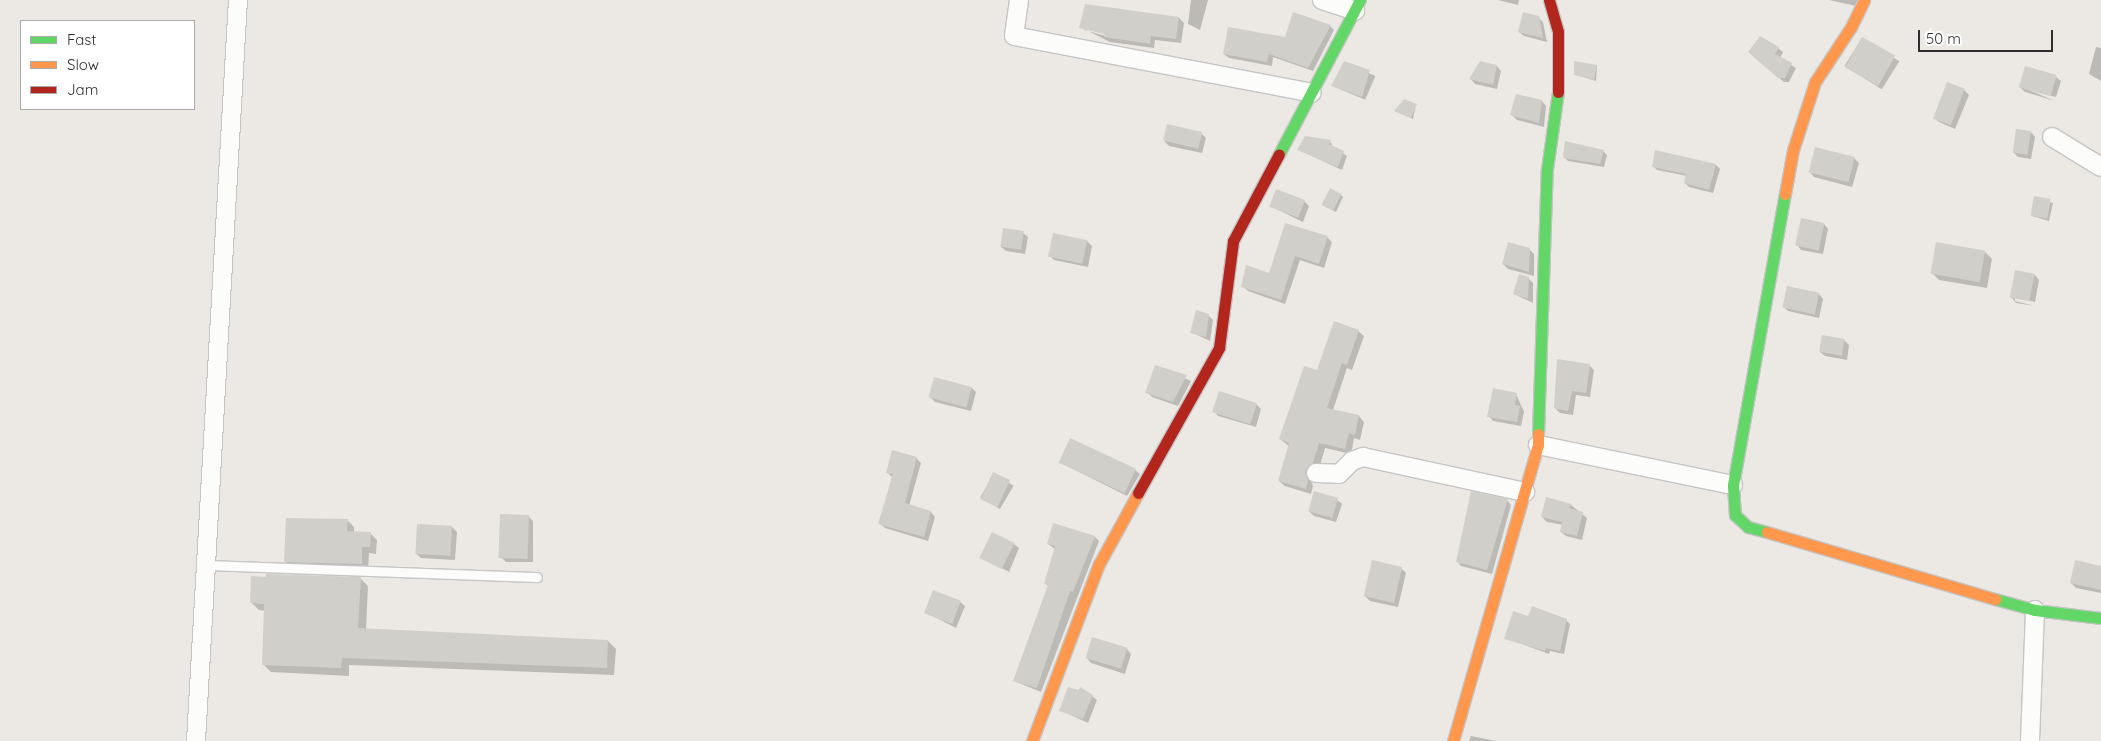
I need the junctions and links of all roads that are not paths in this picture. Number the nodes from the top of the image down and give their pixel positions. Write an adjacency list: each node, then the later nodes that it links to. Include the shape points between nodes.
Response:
1 (238, 0): 14 (street)
2 (1019, 0): 7 (street, via 1014,36)
3 (1322, 0): 6 (street)
4 (1549, 0): 10 (street, via 1558,32 1560,77 1546,169)
5 (1864, 0): 12 (street, via 1852,27 1814,82 1793,150)
6 (1357, 5): 7 (street)
7 (1312, 93): 19 (street, via 1233,241 1219,348 1099,564)
8 (2052, 137): 9 (street)
9 (2101, 167)
10 (1538, 445): 12 (street); 13 (street)
11 (1316, 473): 13 (street, via 1339,474 1352,461 1363,457)
12 (1733, 485): 16 (street, via 1735,515 1748,527)
13 (1525, 492): 20 (street)
14 (204, 565): 15 (lane); 18 (street)
15 (537, 578)
16 (2035, 610): 17 (street); 21 (street)
17 (2101, 618)
18 (196, 741)
19 (1032, 741)
20 (1453, 741)
21 (2030, 741)

